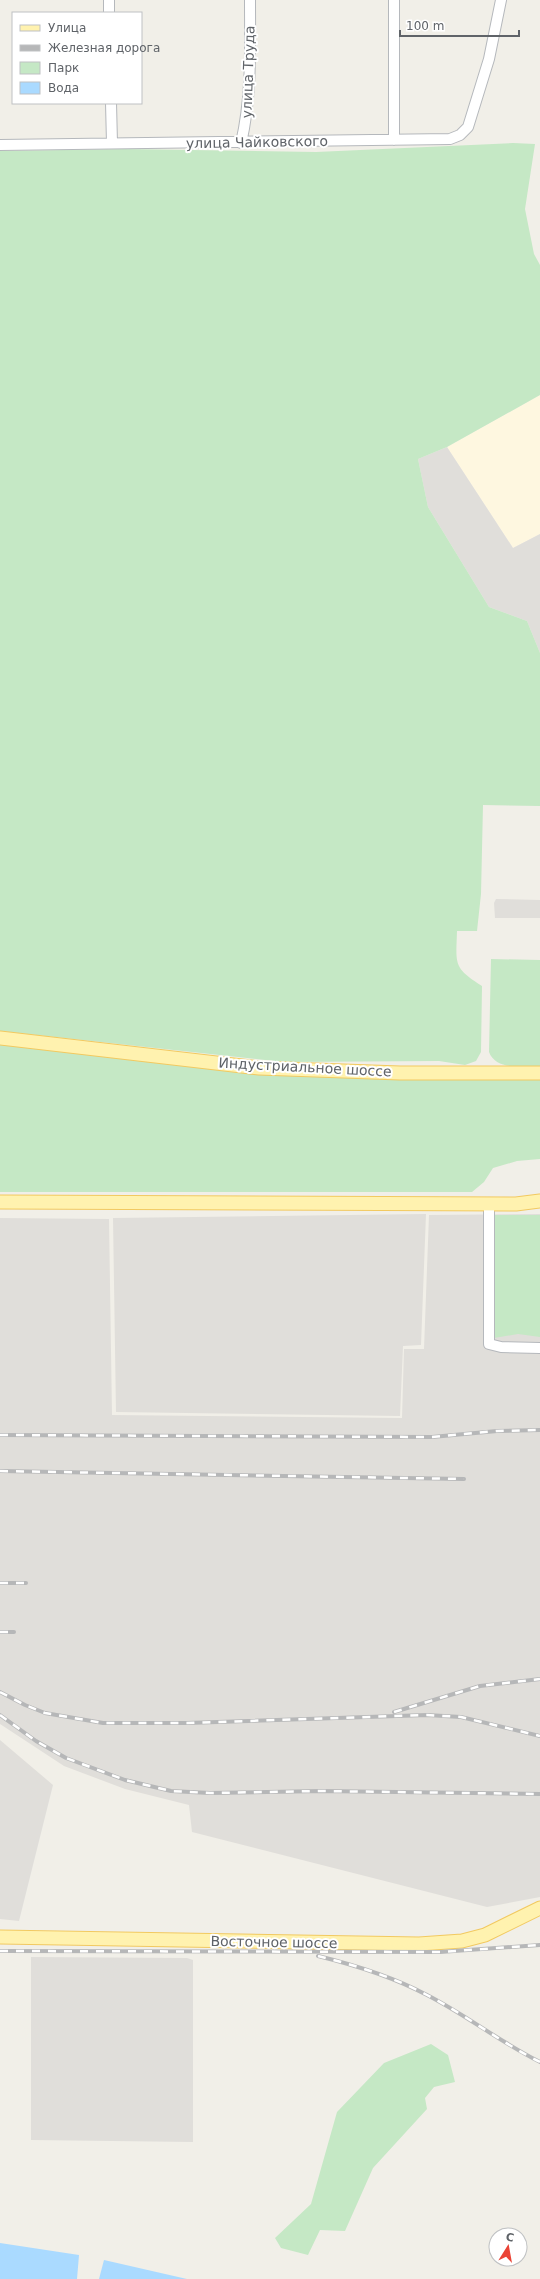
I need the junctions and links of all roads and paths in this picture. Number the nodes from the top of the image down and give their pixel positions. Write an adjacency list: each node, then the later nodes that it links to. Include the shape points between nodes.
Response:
1 (109, 0): 5 (street)
2 (250, 0): 9 (street, улица Труда, via 248,114)
3 (394, 0): 7 (street)
4 (501, 0): 7 (street, улица Чайковского, via 489,59 468,127 460,135 450,138)
5 (109, 12)
6 (111, 104): 8 (street)
7 (394, 140): 9 (street, улица Чайковского)
8 (112, 143): 9 (street, улица Чайковского); 10 (street, улица Чайковского)
9 (241, 143)
10 (0, 145)
11 (0, 1038): 12 (main road, Индустриальное шоссе, via 259,1068 400,1073)
12 (540, 1073)
13 (540, 1201): 15 (main road)
14 (0, 1202): 15 (main road)
15 (489, 1204): 16 (street, via 489,1344 501,1347)
16 (540, 1348)
17 (540, 1908): 18 (main road, Восточное шоссе, via 485,1936 462,1941 419,1944)
18 (0, 1937)

